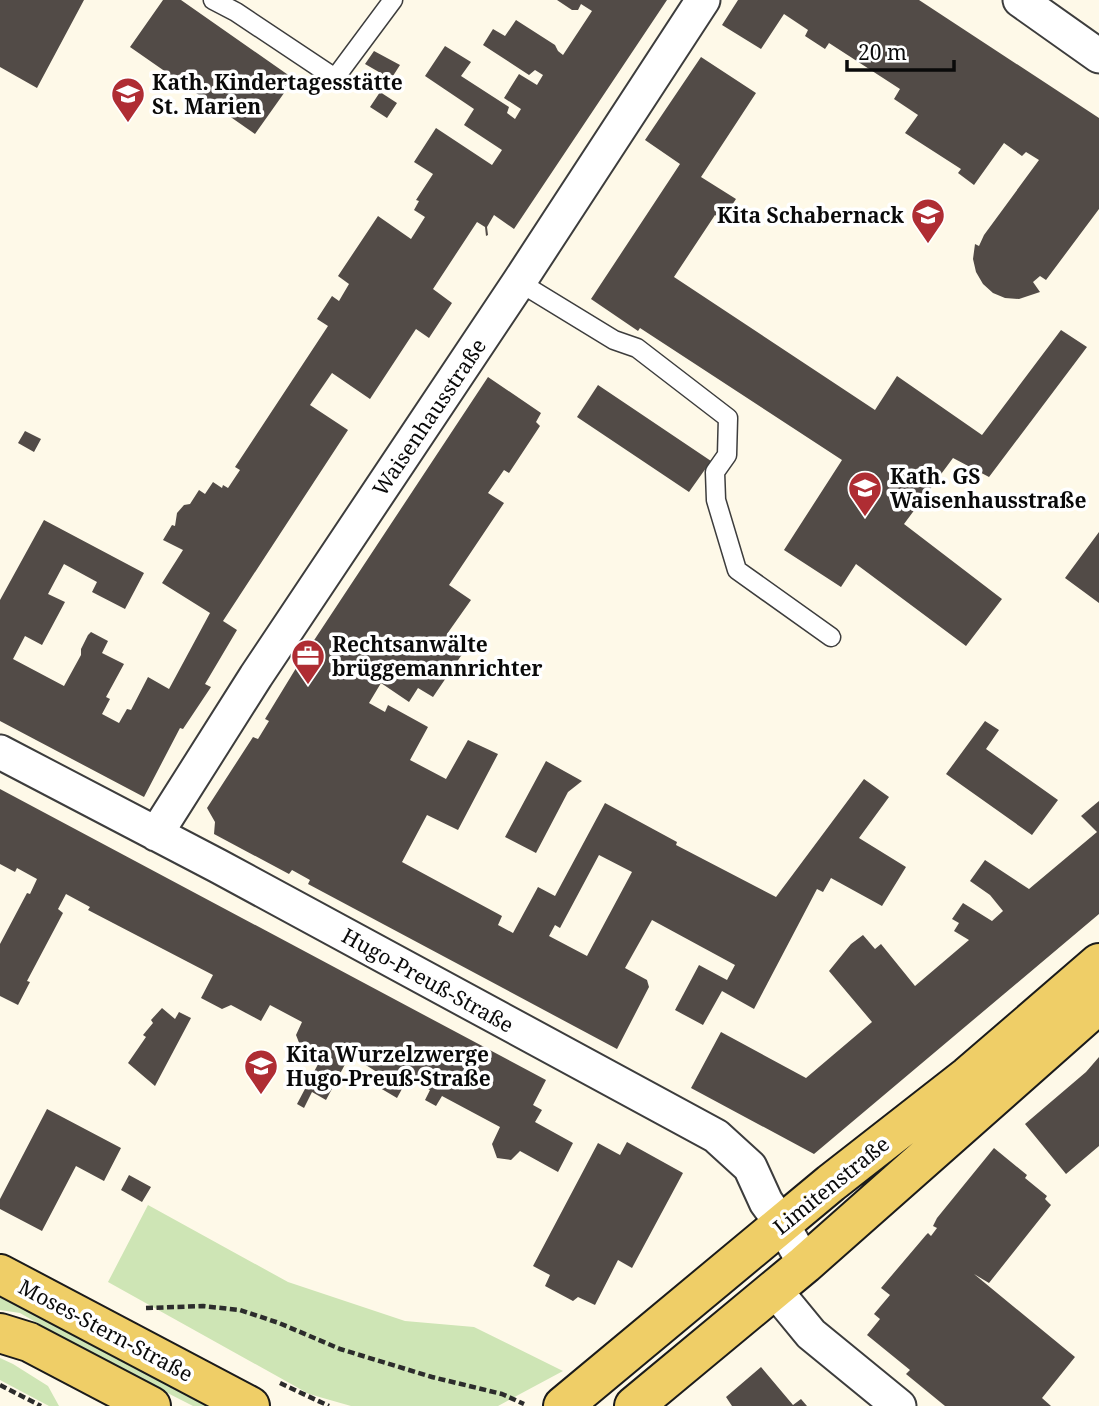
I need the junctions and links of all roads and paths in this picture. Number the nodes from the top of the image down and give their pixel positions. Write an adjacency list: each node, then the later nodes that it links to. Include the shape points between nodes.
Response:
1 (213, 0): 5 (lane)
2 (393, 0): 5 (lane, via 335,78)
3 (703, 0): 7 (street, Waisenhausstraße)
4 (1020, 0): 6 (street)
5 (240, 6)
6 (1099, 56)
7 (519, 282): 8 (lane, via 614,340 637,348 728,418 727,455 715,472 716,500 737,570); 10 (street, Waisenhausstraße)
8 (831, 637)
9 (0, 752): 10 (street, Hugo-Preuß-Straße)
10 (156, 834): 13 (street, Hugo-Preuß-Straße, via 716,1136 750,1167)
11 (1099, 963): 13 (main road, Limitenstraße, via 968,1076)
12 (1099, 1004): 14 (main road, Limitenstraße)
13 (782, 1224): 14 (street, Hugo-Preuß-Straße); 24 (main road, Limitenstraße)
14 (805, 1264): 16 (main road, Limitenstraße)
15 (0, 1274): 23 (main road, Moses-Stern-Straße)
16 (774, 1289): 25 (main road, Limitenstraße); 26 (street, via 811,1334)
17 (140, 1308): 20 (path, via 240,1310 340,1349 502,1394)
18 (0, 1333): 22 (main road, via 29,1342)
19 (0, 1385): 21 (path)
20 (524, 1405)
21 (41, 1406)
22 (151, 1406)
23 (250, 1406)
24 (563, 1406)
25 (634, 1406)
26 (899, 1406)

